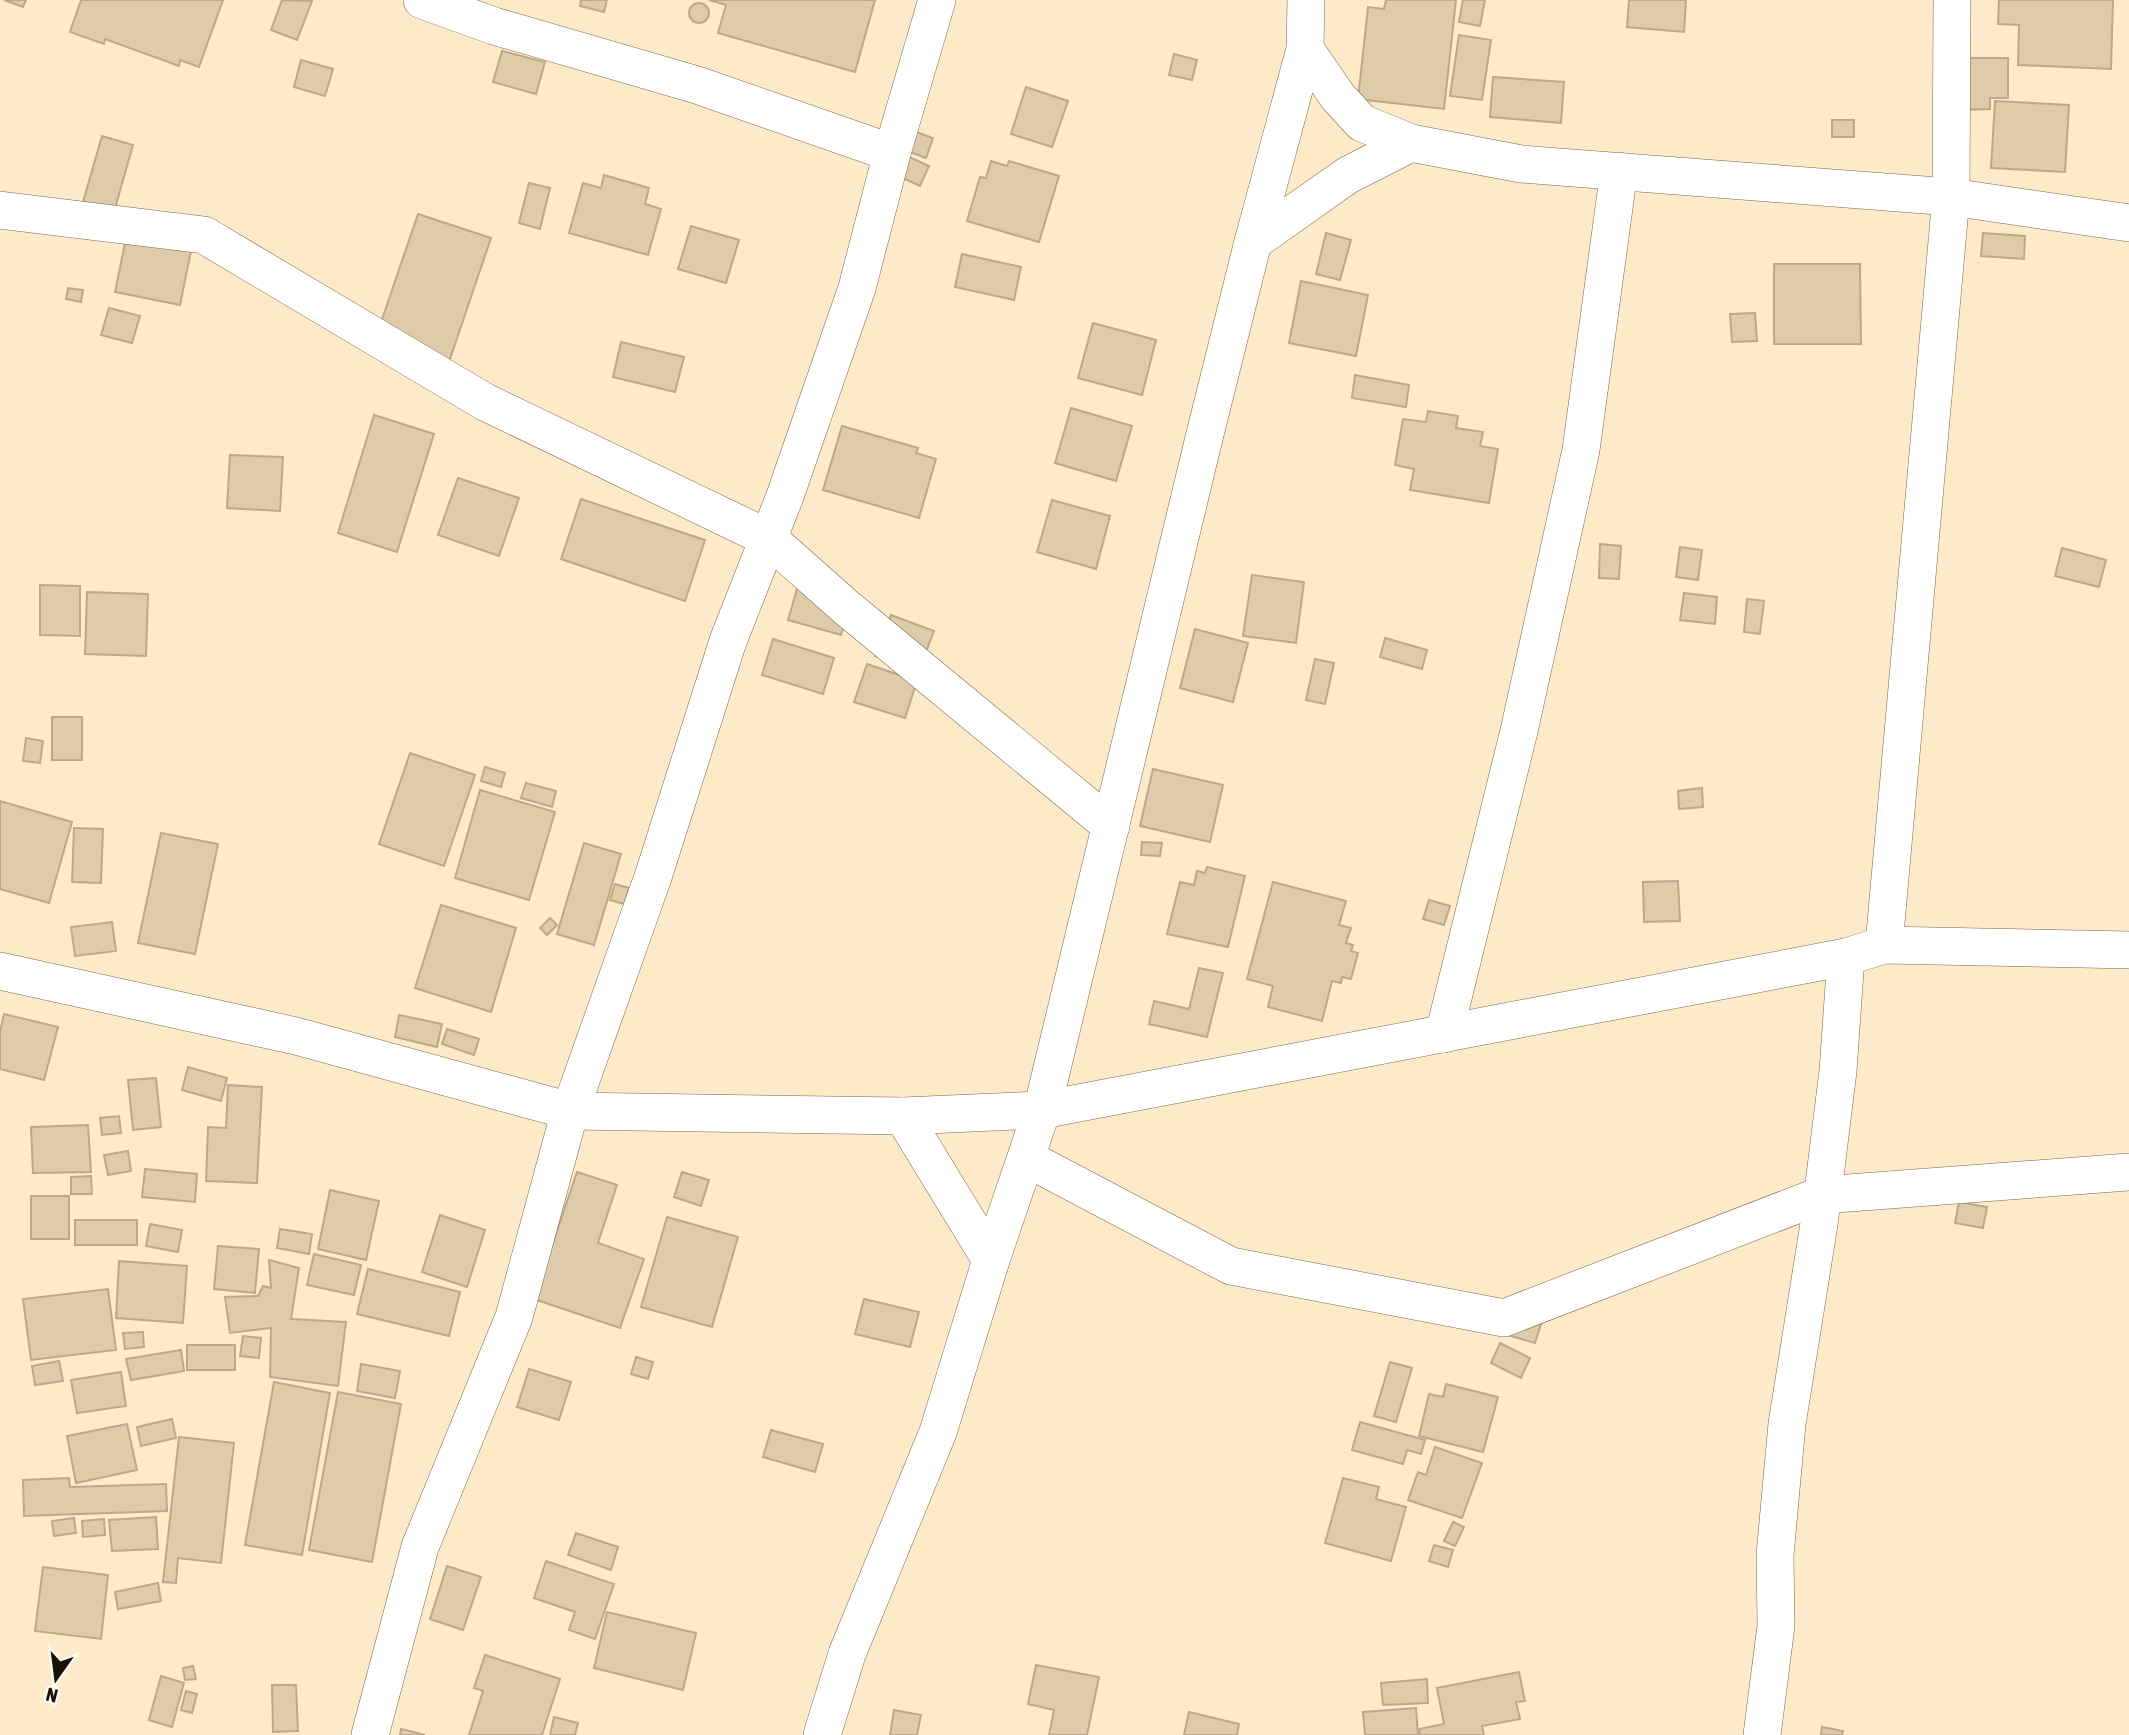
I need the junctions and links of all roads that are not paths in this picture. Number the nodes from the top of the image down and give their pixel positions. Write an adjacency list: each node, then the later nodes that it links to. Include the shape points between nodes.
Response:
1 (422, 0): 7 (street, via 494,26 697,85)
2 (937, 0): 7 (street)
3 (1306, 0): 5 (street)
4 (1952, 0): 9 (street)
5 (1305, 49): 6 (street, via 1362,123); 12 (street)
6 (1411, 143): 8 (street, via 1521,164); 12 (street, via 1348,175)
7 (892, 153): 13 (street, via 858,288)
8 (1619, 172): 9 (street); 19 (street, via 1581,450 1519,731)
9 (1951, 197): 11 (street); 15 (street)
10 (0, 210): 13 (street, via 204,235 485,402)
11 (2129, 223)
12 (1253, 242): 14 (street)
13 (768, 538): 14 (street); 21 (street, via 728,641 653,877)
14 (1111, 826): 20 (street)
15 (1884, 945): 16 (street); 17 (street)
16 (2129, 950)
17 (1846, 957): 19 (street); 25 (street)
18 (0, 971): 21 (street, via 296,1036)
19 (1444, 1034): 20 (street)
20 (1042, 1110): 22 (street); 23 (street)
21 (570, 1111): 22 (street); 27 (street, via 514,1317 420,1547)
22 (903, 1116): 26 (street)
23 (1026, 1158): 25 (street, via 1231,1266 1504,1318); 26 (street)
24 (2129, 1172): 25 (street)
25 (1822, 1195): 29 (street, via 1787,1424 1775,1555 1776,1626)
26 (991, 1259): 28 (street, via 938,1432 847,1654)
27 (370, 1735)
28 (822, 1735)
29 (1762, 1735)

